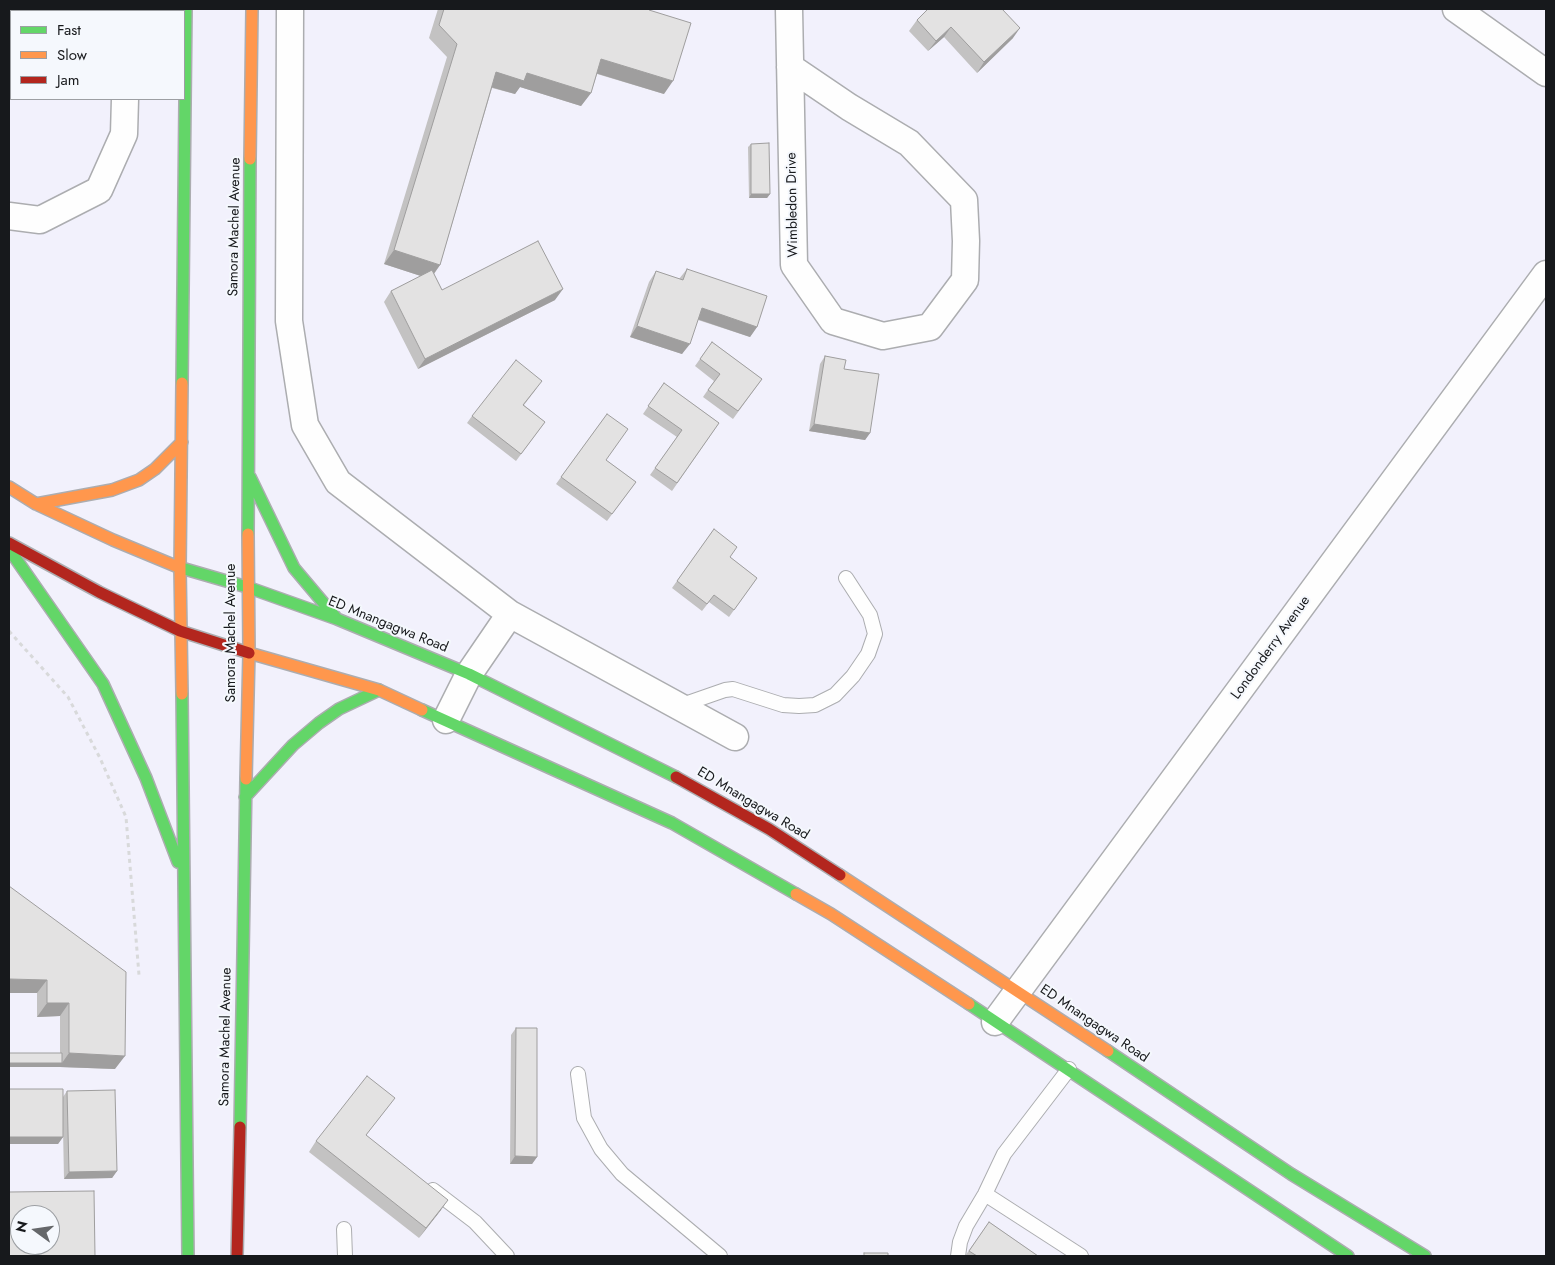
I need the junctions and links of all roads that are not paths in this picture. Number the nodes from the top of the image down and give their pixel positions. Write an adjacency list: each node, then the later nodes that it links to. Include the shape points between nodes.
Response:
1 (186, 9): 11 (main road)
2 (252, 9): 12 (main road, Samora Machel Avenue)
3 (290, 9): 20 (street, via 289,321 305,425 338,482)
4 (789, 9): 6 (street, Wimbledon Drive)
5 (1456, 9): 7 (street)
6 (790, 67): 6 (street, Wimbledon Drive, via 909,143 964,200 965,280 930,327 882,336 833,321 794,265)
7 (1546, 73)
8 (125, 100): 9 (street, via 124,134 99,190 40,220)
9 (9, 216)
10 (1546, 274): 31 (street, Londonderry Avenue)
11 (182, 442): 14 (main road, via 139,480 112,490); 17 (main road)
12 (247, 471): 19 (main road, Samora Machel Avenue); 21 (main road, via 294,568)
13 (9, 487): 14 (main road, ED Mnangagwa Road)
14 (36, 504): 17 (main road, ED Mnangagwa Road)
15 (9, 543): 22 (main road)
16 (9, 548): 30 (main road, via 103,684 146,778)
17 (180, 568): 19 (main road, ED Mnangagwa Road); 22 (main road)
18 (846, 578): 26 (lane, via 870,615 874,634 868,654 854,676 835,695 815,705 799,706 783,705 733,689)
19 (247, 587): 21 (main road, ED Mnangagwa Road); 23 (main road, Samora Machel Avenue)
20 (510, 614): 24 (street); 26 (street)
21 (337, 619): 24 (main road, ED Mnangagwa Road)
22 (180, 631): 23 (main road); 30 (main road)
23 (249, 653): 25 (main road); 29 (main road, Samora Machel Avenue)
24 (469, 674): 27 (street); 31 (main road, ED Mnangagwa Road, via 685,781 769,829)
25 (379, 690): 27 (main road); 29 (main road, via 339,709 319,723 293,745)
26 (679, 706): 28 (street)
27 (446, 720): 32 (main road, via 672,823 831,914)
28 (735, 737)
29 (245, 797): 39 (main road, Samora Machel Avenue)
30 (185, 880): 38 (main road)
31 (1019, 991): 32 (street, Londonderry Avenue); 46 (main road, ED Mnangagwa Road, via 1291,1174)
32 (995, 1022): 33 (main road)
33 (1069, 1068): 36 (lane, via 1004,1154); 45 (main road)
34 (578, 1074): 42 (lane, via 584,1118 601,1150 622,1174)
35 (420, 1179): 41 (lane, via 475,1222)
36 (985, 1194): 43 (lane, via 966,1226); 44 (lane)
37 (344, 1229): 40 (lane)
38 (188, 1256)
39 (237, 1256)
40 (345, 1256)
41 (507, 1256)
42 (720, 1256)
43 (958, 1256)
44 (1081, 1256)
45 (1348, 1256)
46 (1425, 1256)

